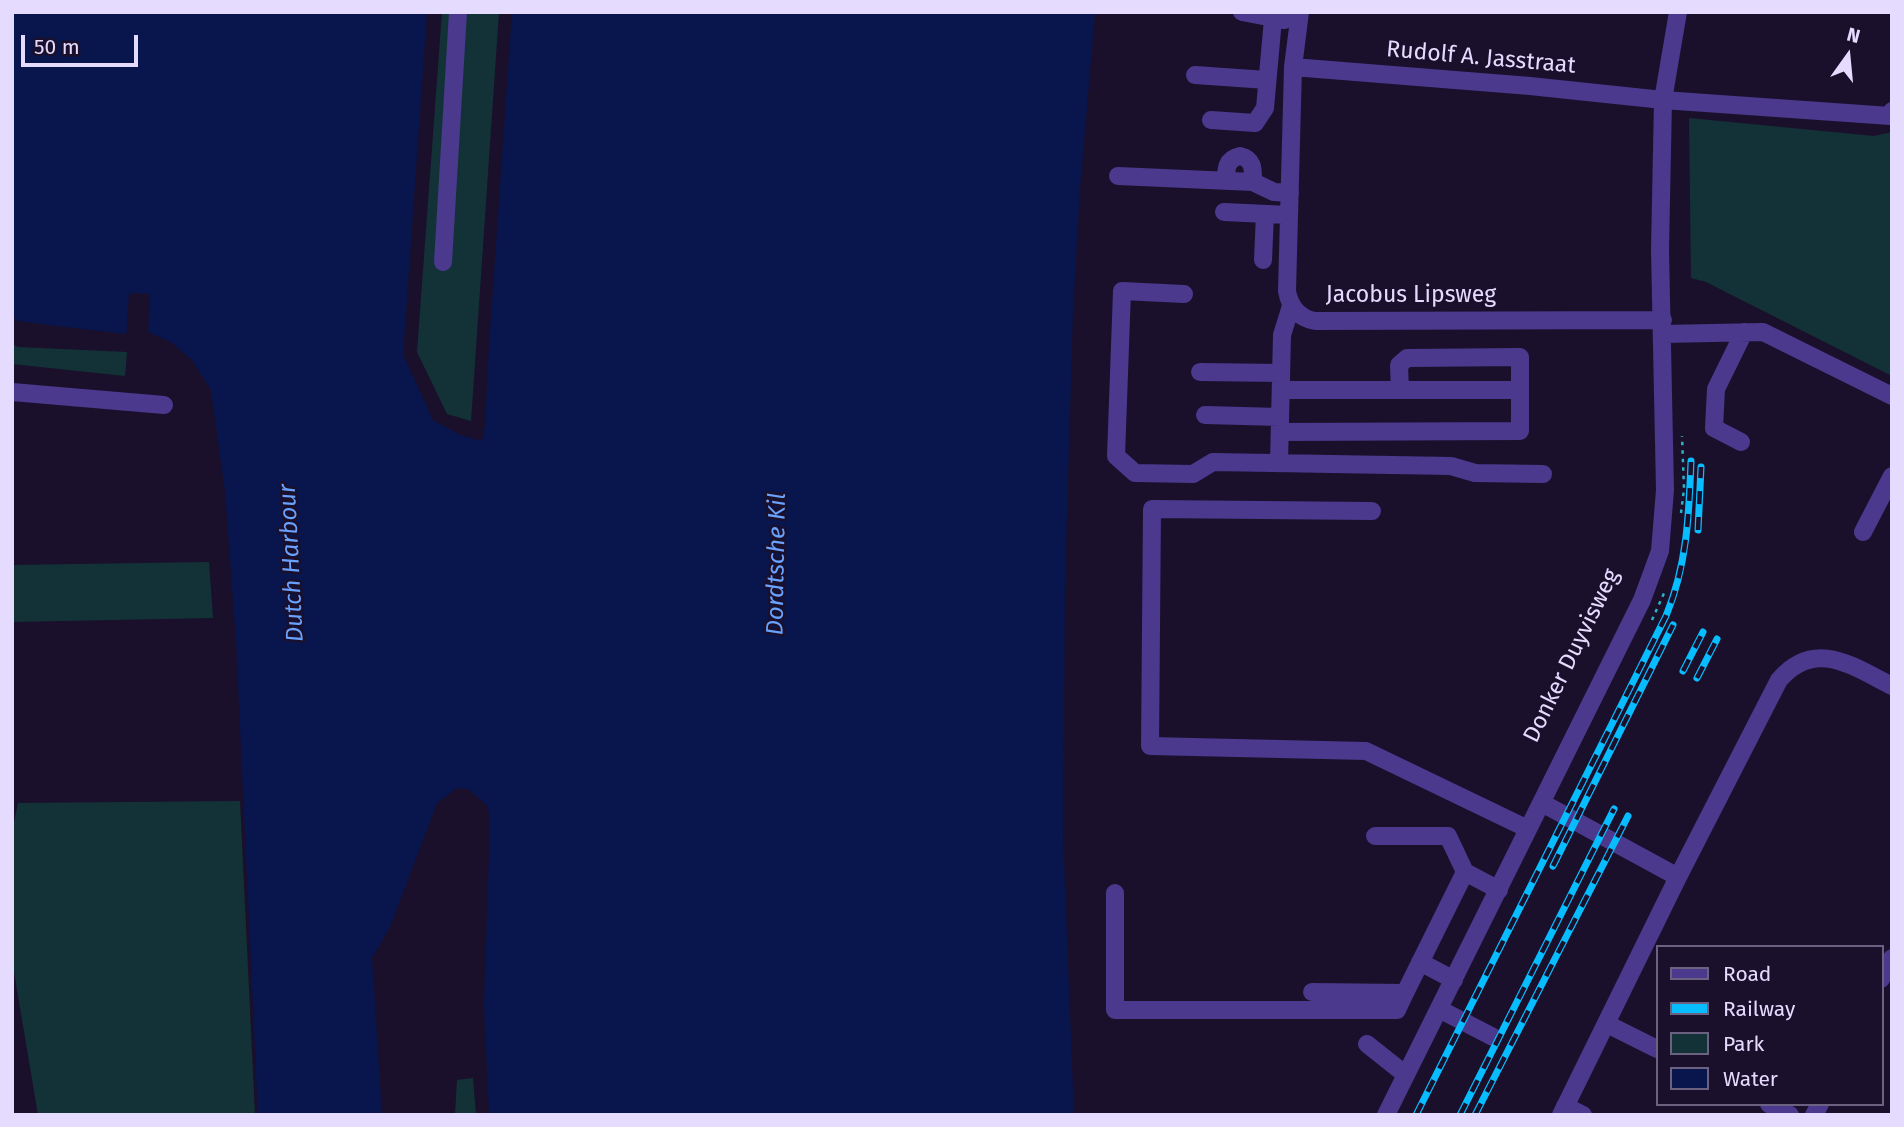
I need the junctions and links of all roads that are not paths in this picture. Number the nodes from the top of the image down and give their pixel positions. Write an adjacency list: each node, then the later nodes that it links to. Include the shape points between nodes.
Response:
1 (458, 12): 20 (street)
2 (1242, 12): 5 (street)
3 (1678, 12): 9 (street, Donker Duyvisweg)
4 (1299, 17): 5 (street); 6 (street)
5 (1273, 19): 8 (street)
6 (1293, 67): 9 (street, Rudolf A. Jasstraat); 15 (street)
7 (1195, 75): 8 (street)
8 (1267, 80): 11 (street, via 1265,108 1255,123)
9 (1663, 100): 10 (street, Rudolf A. Jasstraat, via 1891,116); 23 (street, Donker Duyvisweg)
10 (1892, 111)
11 (1211, 120)
12 (1118, 176): 13 (street)
13 (1226, 181): 14 (street); 14 (street, via 1230,160 1240,156 1252,164)
14 (1253, 182): 15 (street, via 1274,192)
15 (1290, 193): 18 (street)
16 (1224, 212): 17 (street)
17 (1265, 214): 18 (street); 19 (street)
18 (1289, 215): 22 (street, via 1287,291)
19 (1263, 260)
20 (443, 262)
21 (1184, 294): 35 (street, via 1122,291 1116,456 1135,473 1193,474 1213,462)
22 (1291, 306): 23 (street, Jacobus Lipsweg, via 1315,321); 26 (street, via 1282,335)
23 (1662, 327): 24 (street, Jacobus Lipsweg); 41 (street, Donker Duyvisweg, via 1665,490 1660,551 1642,600)
24 (1744, 332): 30 (street, Jacobus Lipsweg, via 1763,332); 34 (street, via 1716,389 1714,428)
25 (1200, 372): 26 (street)
26 (1281, 382): 27 (street); 33 (street)
27 (1400, 390): 28 (street); 28 (street, via 1399,365 1406,358 1520,357)
28 (1520, 390): 33 (street, via 1520,431)
29 (12, 392): 31 (street)
30 (1892, 396)
31 (164, 405)
32 (1205, 415): 33 (street)
33 (1280, 424): 35 (street)
34 (1741, 442)
35 (1279, 463): 36 (street, via 1451,466 1475,473)
36 (1543, 474)
37 (1892, 476): 39 (street)
38 (1372, 511): 42 (street, via 1152,509 1150,746 1366,751)
39 (1863, 532)
40 (1892, 686): 45 (street, via 1829,657 1802,661 1786,672)
41 (1542, 803): 42 (street, Donker Duyvisweg); 45 (street)
42 (1528, 829): 46 (street, Donker Duyvisweg)
43 (1375, 836): 44 (street, via 1448,836)
44 (1465, 872): 46 (street); 49 (street)
45 (1678, 877): 55 (street)
46 (1499, 890): 51 (street, Donker Duyvisweg)
47 (1115, 893): 53 (street, via 1115,1010 1397,1010)
48 (1892, 958): 50 (street)
49 (1420, 962): 51 (street); 53 (street)
50 (1883, 975)
51 (1454, 980): 54 (street, Donker Duyvisweg)
52 (1312, 992): 53 (street)
53 (1405, 993)
54 (1439, 1010): 56 (street); 59 (street, Donker Duyvisweg)
55 (1607, 1024): 58 (street); 61 (street)
56 (1493, 1037)
57 (1367, 1044): 59 (street)
58 (1656, 1048)
59 (1406, 1075): 62 (street, Donker Duyvisweg)
60 (1773, 1106): 64 (street)
61 (1563, 1110): 63 (street)
62 (1386, 1115)
63 (1583, 1115)
64 (1790, 1115)

